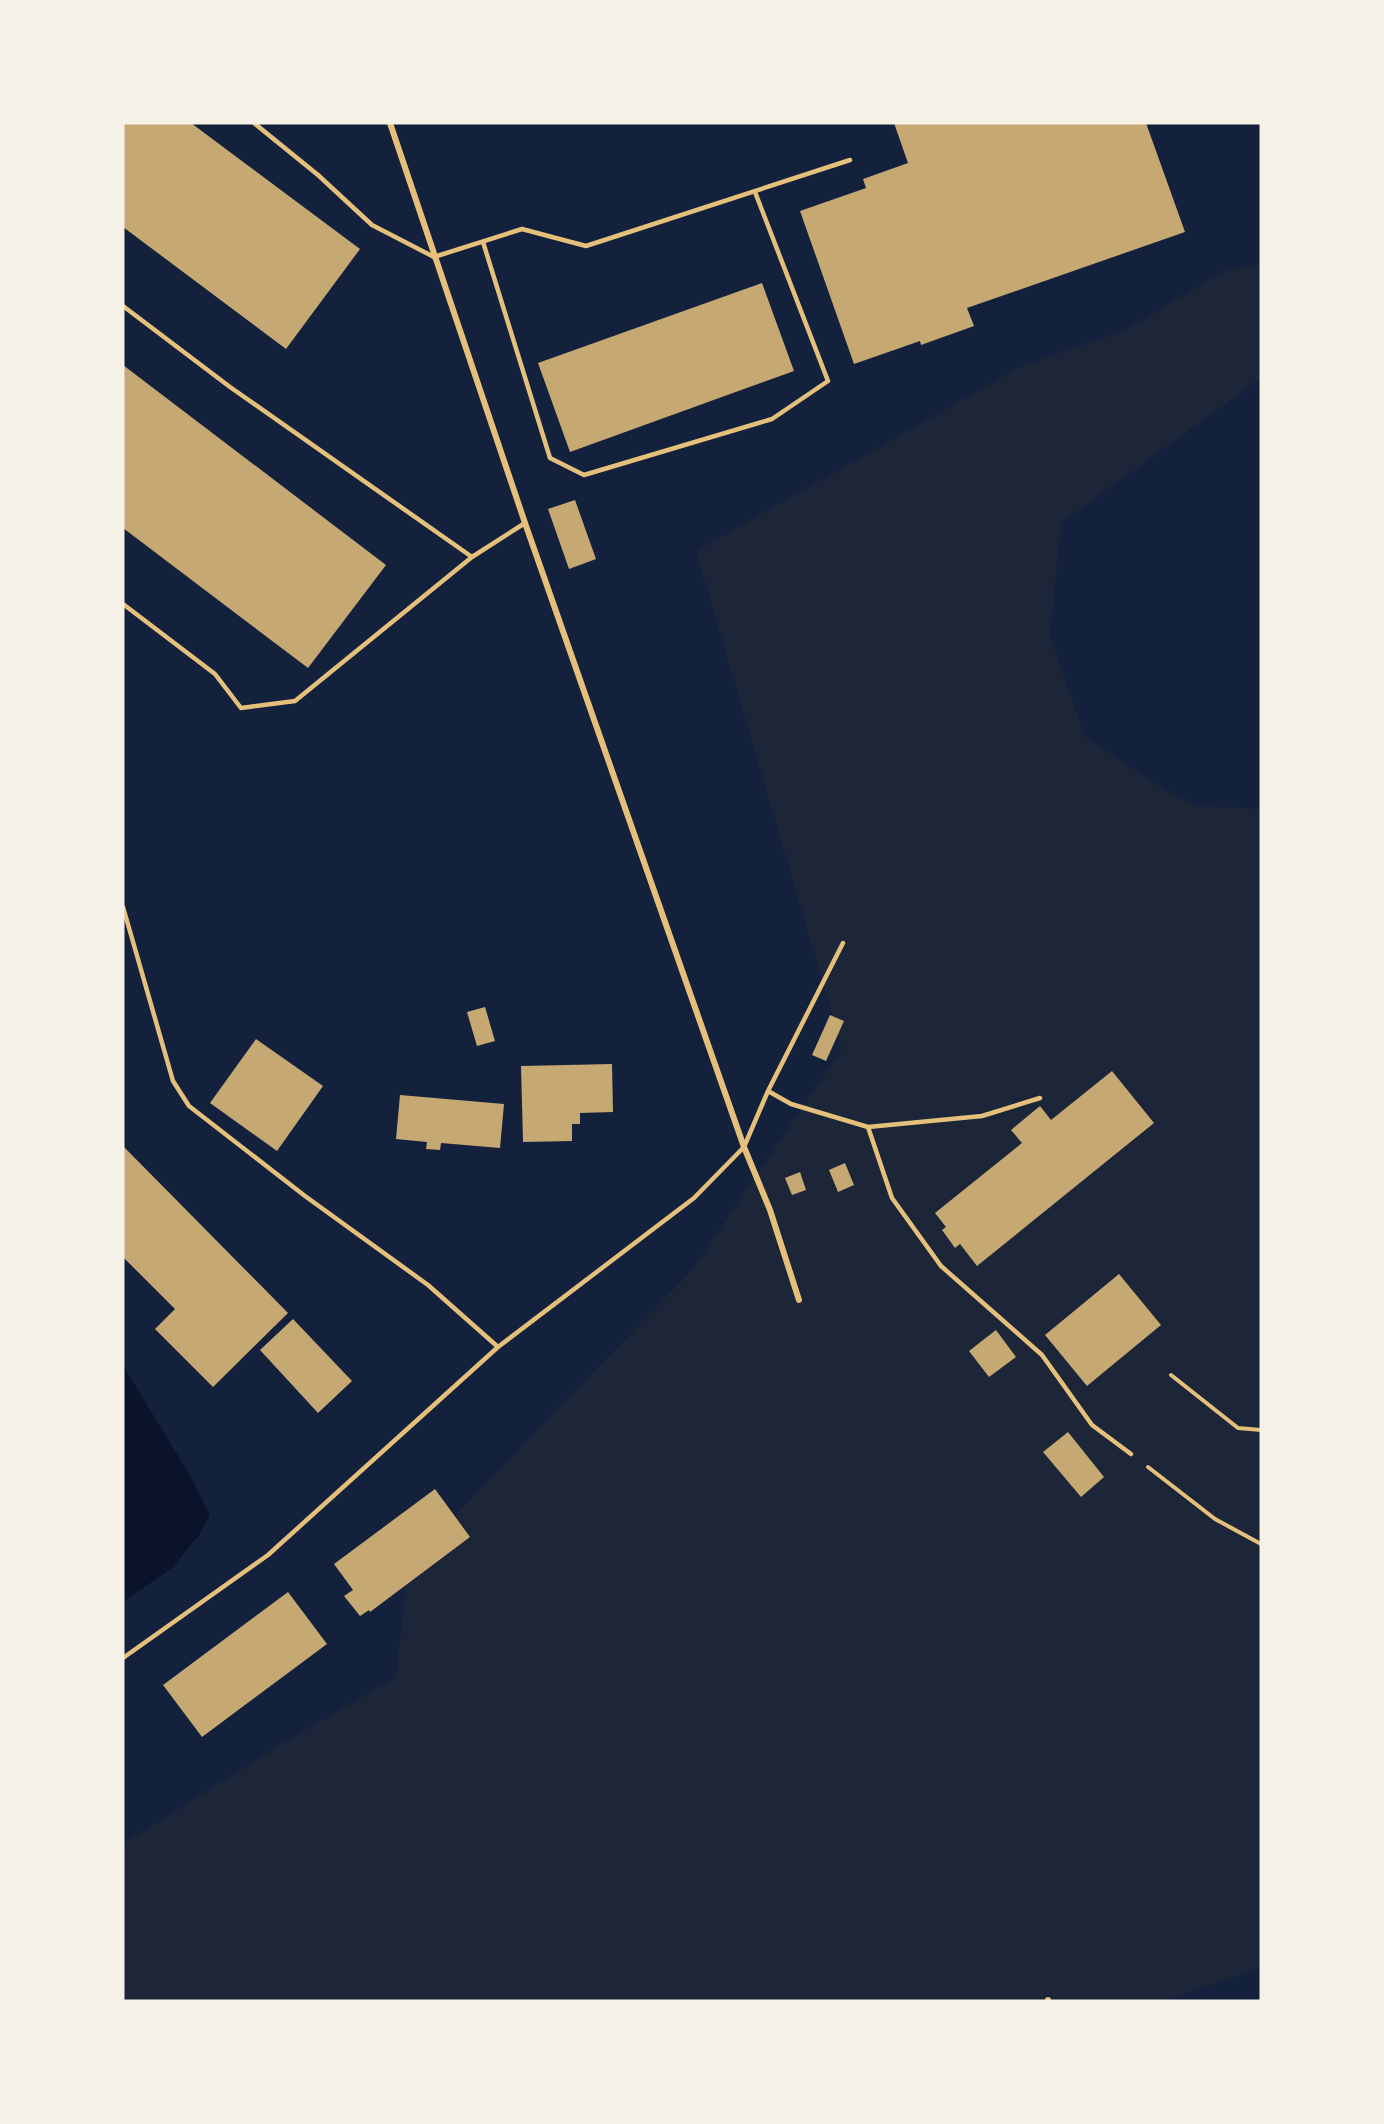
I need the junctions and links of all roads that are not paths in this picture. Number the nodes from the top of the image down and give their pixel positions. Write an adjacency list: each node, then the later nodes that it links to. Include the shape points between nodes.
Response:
1 (254, 123): 6 (lane, via 372,225)
2 (390, 123): 6 (street)
3 (850, 160): 4 (lane)
4 (755, 192): 5 (lane, via 586,246 522,229); 5 (lane, via 828,381 772,419 584,475 550,459)
5 (483, 242): 6 (lane)
6 (434, 257): 8 (street)
7 (123, 306): 9 (lane, via 230,387)
8 (525, 523): 9 (lane); 16 (street)
9 (471, 557): 10 (lane, via 295,701 241,708 216,674)
10 (123, 604)
11 (123, 907): 18 (lane, via 173,1081 189,1106 428,1285)
12 (843, 943): 13 (lane)
13 (768, 1091): 15 (lane, via 791,1104); 16 (lane)
14 (1040, 1098): 15 (lane, via 982,1116)
15 (868, 1127): 19 (lane, via 892,1198 941,1266 1042,1355 1092,1425)
16 (744, 1147): 17 (street, via 770,1210); 18 (lane, via 694,1198)
17 (799, 1300)
18 (498, 1347): 20 (lane, via 268,1555)
19 (1131, 1454)
20 (123, 1658)

